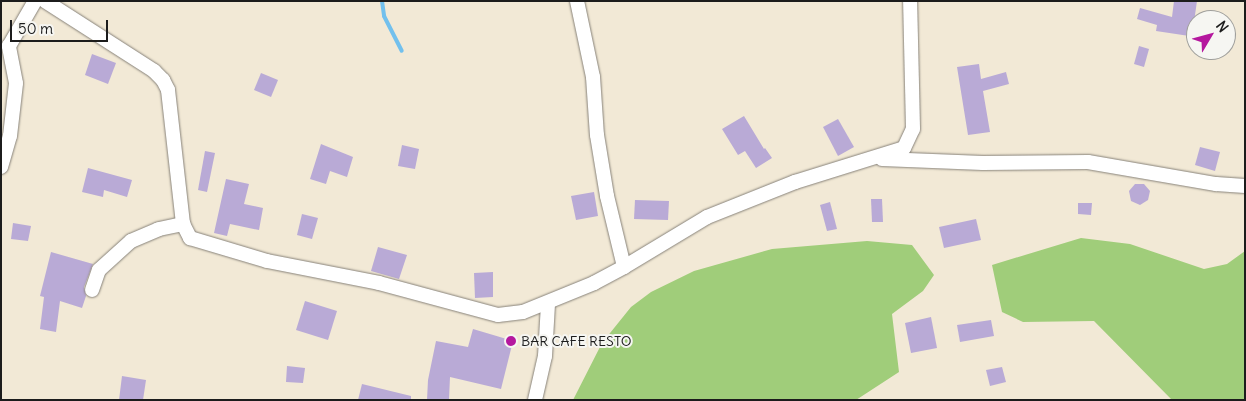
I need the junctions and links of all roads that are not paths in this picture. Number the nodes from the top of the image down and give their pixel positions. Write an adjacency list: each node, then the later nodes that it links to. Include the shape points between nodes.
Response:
1 (35, 1): 6 (street, via 10,46 16,83 10,136)
2 (45, 1): 8 (street, via 163,80 168,90)
3 (577, 1): 9 (street, via 593,77 597,135 607,196)
4 (910, 1): 5 (street, via 913,129 904,148)
5 (874, 158): 7 (street, via 983,163 1088,162); 9 (street, via 795,182 707,217)
6 (1, 167)
7 (1245, 186)
8 (183, 224): 10 (street, via 159,229 131,241 99,270); 11 (street, via 190,238 267,261 379,283 498,315)
9 (624, 267): 11 (street)
10 (92, 290)
11 (548, 304): 12 (street, via 545,356)
12 (535, 400)

